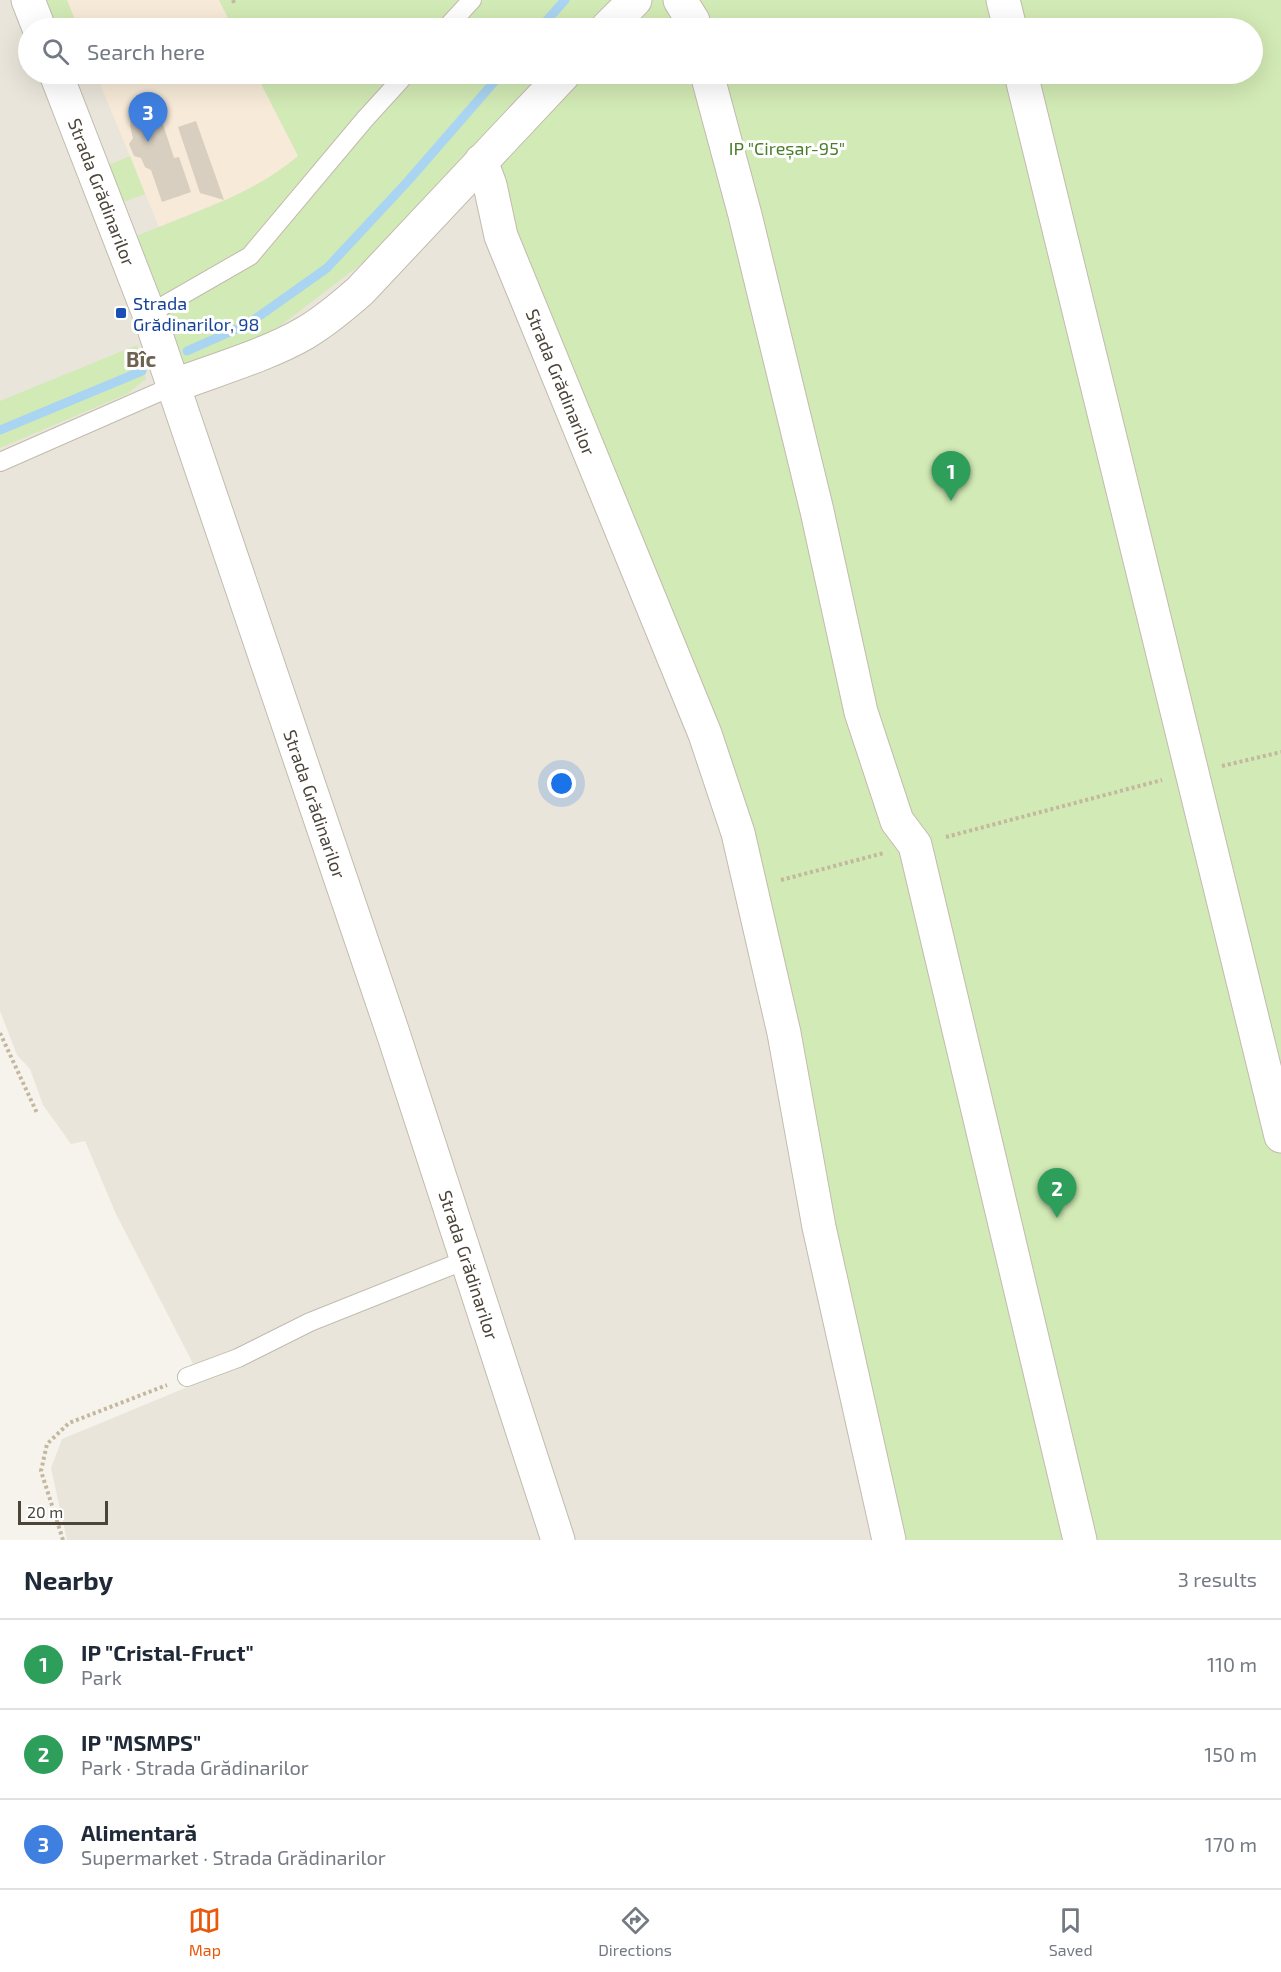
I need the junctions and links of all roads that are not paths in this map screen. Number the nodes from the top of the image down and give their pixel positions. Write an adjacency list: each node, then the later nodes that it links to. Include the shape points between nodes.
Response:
1 (28, 0): 6 (street)
2 (472, 0): 7 (lane)
3 (634, 0): 8 (street)
4 (680, 0): 9 (street)
5 (1003, 0): 10 (street)
6 (35, 18)
7 (455, 18)
8 (617, 18)
9 (691, 18)
10 (1008, 18)
11 (60, 84): 17 (street, Strada Grădinarilor)
12 (397, 84): 17 (lane, via 250,256)
13 (554, 84): 16 (street)
14 (710, 84): 25 (street, via 812,489 861,712 897,821 915,845)
15 (1023, 84): 20 (street)
16 (481, 161): 18 (street, via 334,314 268,350); 24 (street, Strada Grădinarilor, via 501,236 705,734 738,833 784,1033 819,1227)
17 (149, 314): 18 (street, Strada Grădinarilor)
18 (173, 386): 19 (lane); 21 (street, Strada Grădinarilor)
19 (0, 462)
20 (1281, 1136)
21 (468, 1259): 22 (lane, via 310,1322 238,1358); 23 (street, Strada Grădinarilor)
22 (187, 1377)
23 (558, 1540)
24 (889, 1540)
25 (1080, 1540)

